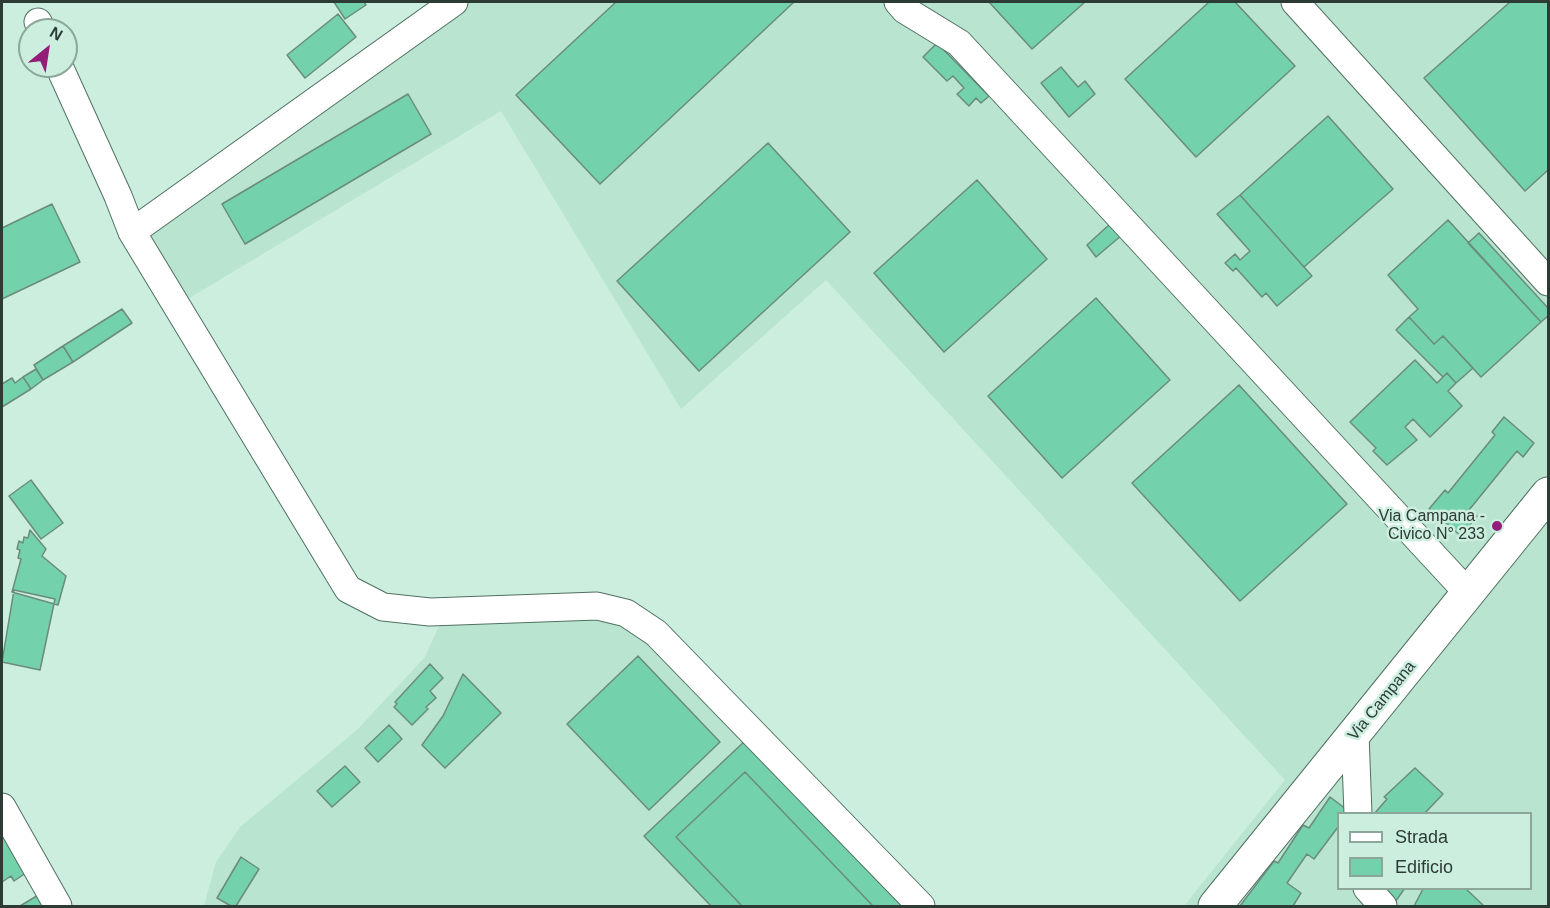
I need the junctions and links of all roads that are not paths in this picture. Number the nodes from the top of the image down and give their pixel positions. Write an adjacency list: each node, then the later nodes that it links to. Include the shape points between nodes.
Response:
1 (454, 2): 5 (street)
2 (898, 2): 8 (street, via 959,42)
3 (1295, 2): 6 (street)
4 (64, 78): 5 (street)
5 (132, 232): 14 (street, via 348,589 383,607 430,612 597,606 626,613 656,633)
6 (1548, 282)
7 (1548, 494): 8 (street, Via Campana)
8 (1468, 593): 9 (street, Via Campana)
9 (1355, 734): 11 (street); 15 (street, Via Campana)
10 (2, 807): 13 (street)
11 (1358, 812)
12 (1369, 890): 16 (street)
13 (58, 906)
14 (921, 906)
15 (1215, 906)
16 (1383, 906)

